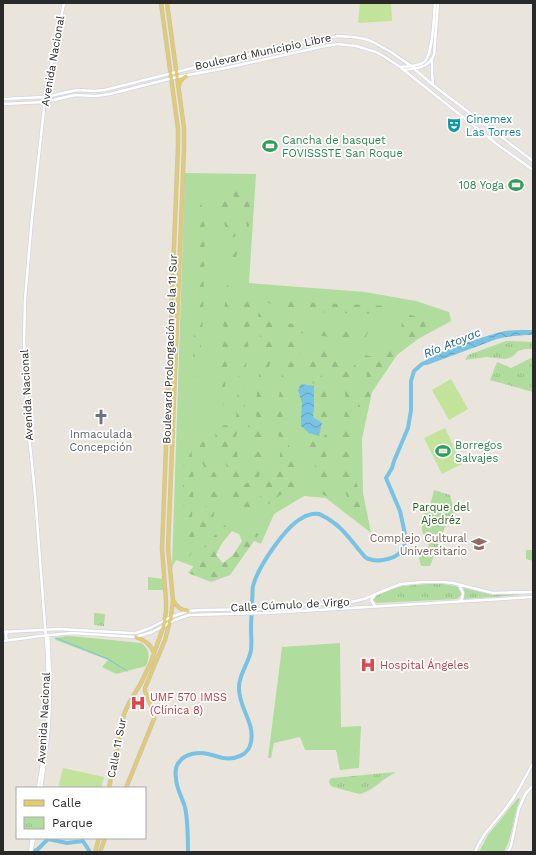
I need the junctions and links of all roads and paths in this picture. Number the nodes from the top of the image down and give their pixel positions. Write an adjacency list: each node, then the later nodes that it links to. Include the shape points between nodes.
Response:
1 (64, 3): 18 (main road, Avenida Nacional)
2 (161, 3): 12 (main road, Boulevard Prolongación de la 11 Sur)
3 (167, 3): 11 (main road, Boulevard Prolongación de la 11 Sur)
4 (435, 3): 7 (main road, via 428,58 423,63)
5 (438, 3): 6 (main road)
6 (432, 59): 9 (main road, via 424,66); 16 (main road)
7 (411, 66): 8 (main road); 9 (main road, Boulevard Municipio Libre); 11 (main road, Boulevard Municipio Libre, via 373,42 338,36)
8 (400, 67): 10 (main road, Boulevard Municipio Libre); 13 (main road, Boulevard Municipio Libre, via 376,52 338,44)
9 (414, 69): 10 (main road); 16 (main road, Boulevard Municipio Libre)
10 (403, 70): 23 (main road, Boulevard Municipio Libre)
11 (176, 72): 12 (main road, Boulevard Municipio Libre); 14 (main road, Boulevard Prolongación de la 11 Sur)
12 (171, 73): 15 (main road, Boulevard Prolongación de la 11 Sur); 18 (main road, Boulevard Municipio Libre, via 105,90 77,90)
13 (186, 76): 14 (main road, Boulevard Municipio Libre); 17 (main road)
14 (177, 77): 15 (main road, Boulevard Municipio Libre); 17 (main road, Boulevard Prolongación de la 11 Sur)
15 (172, 79): 20 (main road, Boulevard Municipio Libre, via 102,95 75,95); 38 (main road, Boulevard Prolongación de la 11 Sur, via 178,146 162,548)
16 (433, 85): 22 (main road, Boulevard Municipio Libre)
17 (178, 91): 31 (main road, Boulevard Prolongación de la 11 Sur, via 184,128 184,150 168,548)
18 (45, 97): 19 (main road, Boulevard Municipio Libre); 20 (main road, Avenida Nacional)
19 (3, 99)
20 (45, 102): 21 (main road, Boulevard Municipio Libre); 41 (main road, Avenida Nacional, via 32,218 24,343 28,425)
21 (3, 104)
22 (533, 161)
23 (533, 170)
24 (459, 585): 25 (main road, Calle Cúmulo de Virgo, via 493,593); 27 (main road, Calle Cúmulo de Virgo, via 443,582 401,584); 32 (main road, via 463,595)
25 (520, 592): 26 (main road, Calle Cúmulo de Virgo); 30 (main road, via 518,597)
26 (533, 592): 29 (main road, via 524,594)
27 (377, 593): 33 (main road, Calle Cúmulo de Virgo, via 359,601); 34 (main road, via 371,600)
28 (533, 597): 29 (main road, Calle Cúmulo de Virgo)
29 (523, 598): 30 (main road, Calle Cúmulo de Virgo)
30 (509, 599): 32 (main road, Calle Cúmulo de Virgo)
31 (173, 600): 36 (main road, via 178,608); 37 (main road, Boulevard Prolongación de la 11 Sur)
32 (458, 601): 34 (main road, Calle Cúmulo de Virgo)
33 (339, 603): 35 (main road, via 331,605); 36 (main road, Calle Cúmulo de Virgo)
34 (375, 607): 35 (main road, Calle Cúmulo de Virgo)
35 (330, 609): 39 (main road, Calle Cúmulo de Virgo, via 189,615)
36 (188, 611): 37 (main road, Calle Cúmulo de Virgo)
37 (172, 617): 38 (main road, Calle Cúmulo de Virgo); 39 (main road, Calle 11 Sur)
38 (165, 620): 40 (main road, Calle 11 Sur); 41 (main road, Calle Cúmulo de Virgo, via 136,633)
39 (171, 622): 40 (main road, Calle Cúmulo de Virgo); 47 (main road, Calle 11 Sur)
40 (164, 625): 45 (main road, Calle Cúmulo de Virgo); 46 (main road, Calle 11 Sur)
41 (46, 629): 42 (main road, Calle Cúmulo de Virgo); 44 (main road, Avenida Nacional)
42 (7, 631): 43 (main road, Calle Cúmulo de Virgo); 49 (main road)
43 (3, 632)
44 (47, 635): 45 (main road, via 72,633); 49 (main road); 53 (main road, Avenida Nacional, via 47,722)
45 (136, 637): 50 (main road, via 149,644)
46 (160, 639): 47 (main road); 50 (main road, Calle 11 Sur)
47 (165, 640): 55 (main road, Calle 11 Sur, via 145,688 154,719)
48 (3, 641): 49 (main road)
49 (8, 641)
50 (154, 653): 54 (main road, Calle 11 Sur, via 124,714)
51 (533, 763): 62 (main road, via 509,805 484,834)
52 (533, 786): 63 (main road, via 526,793 519,808)
53 (40, 787)
54 (109, 787)
55 (126, 787)
56 (33, 839): 59 (main road)
57 (99, 839): 60 (main road)
58 (105, 839): 61 (main road)
59 (31, 851)
60 (95, 852)
61 (100, 852)
62 (475, 852)
63 (508, 852)

